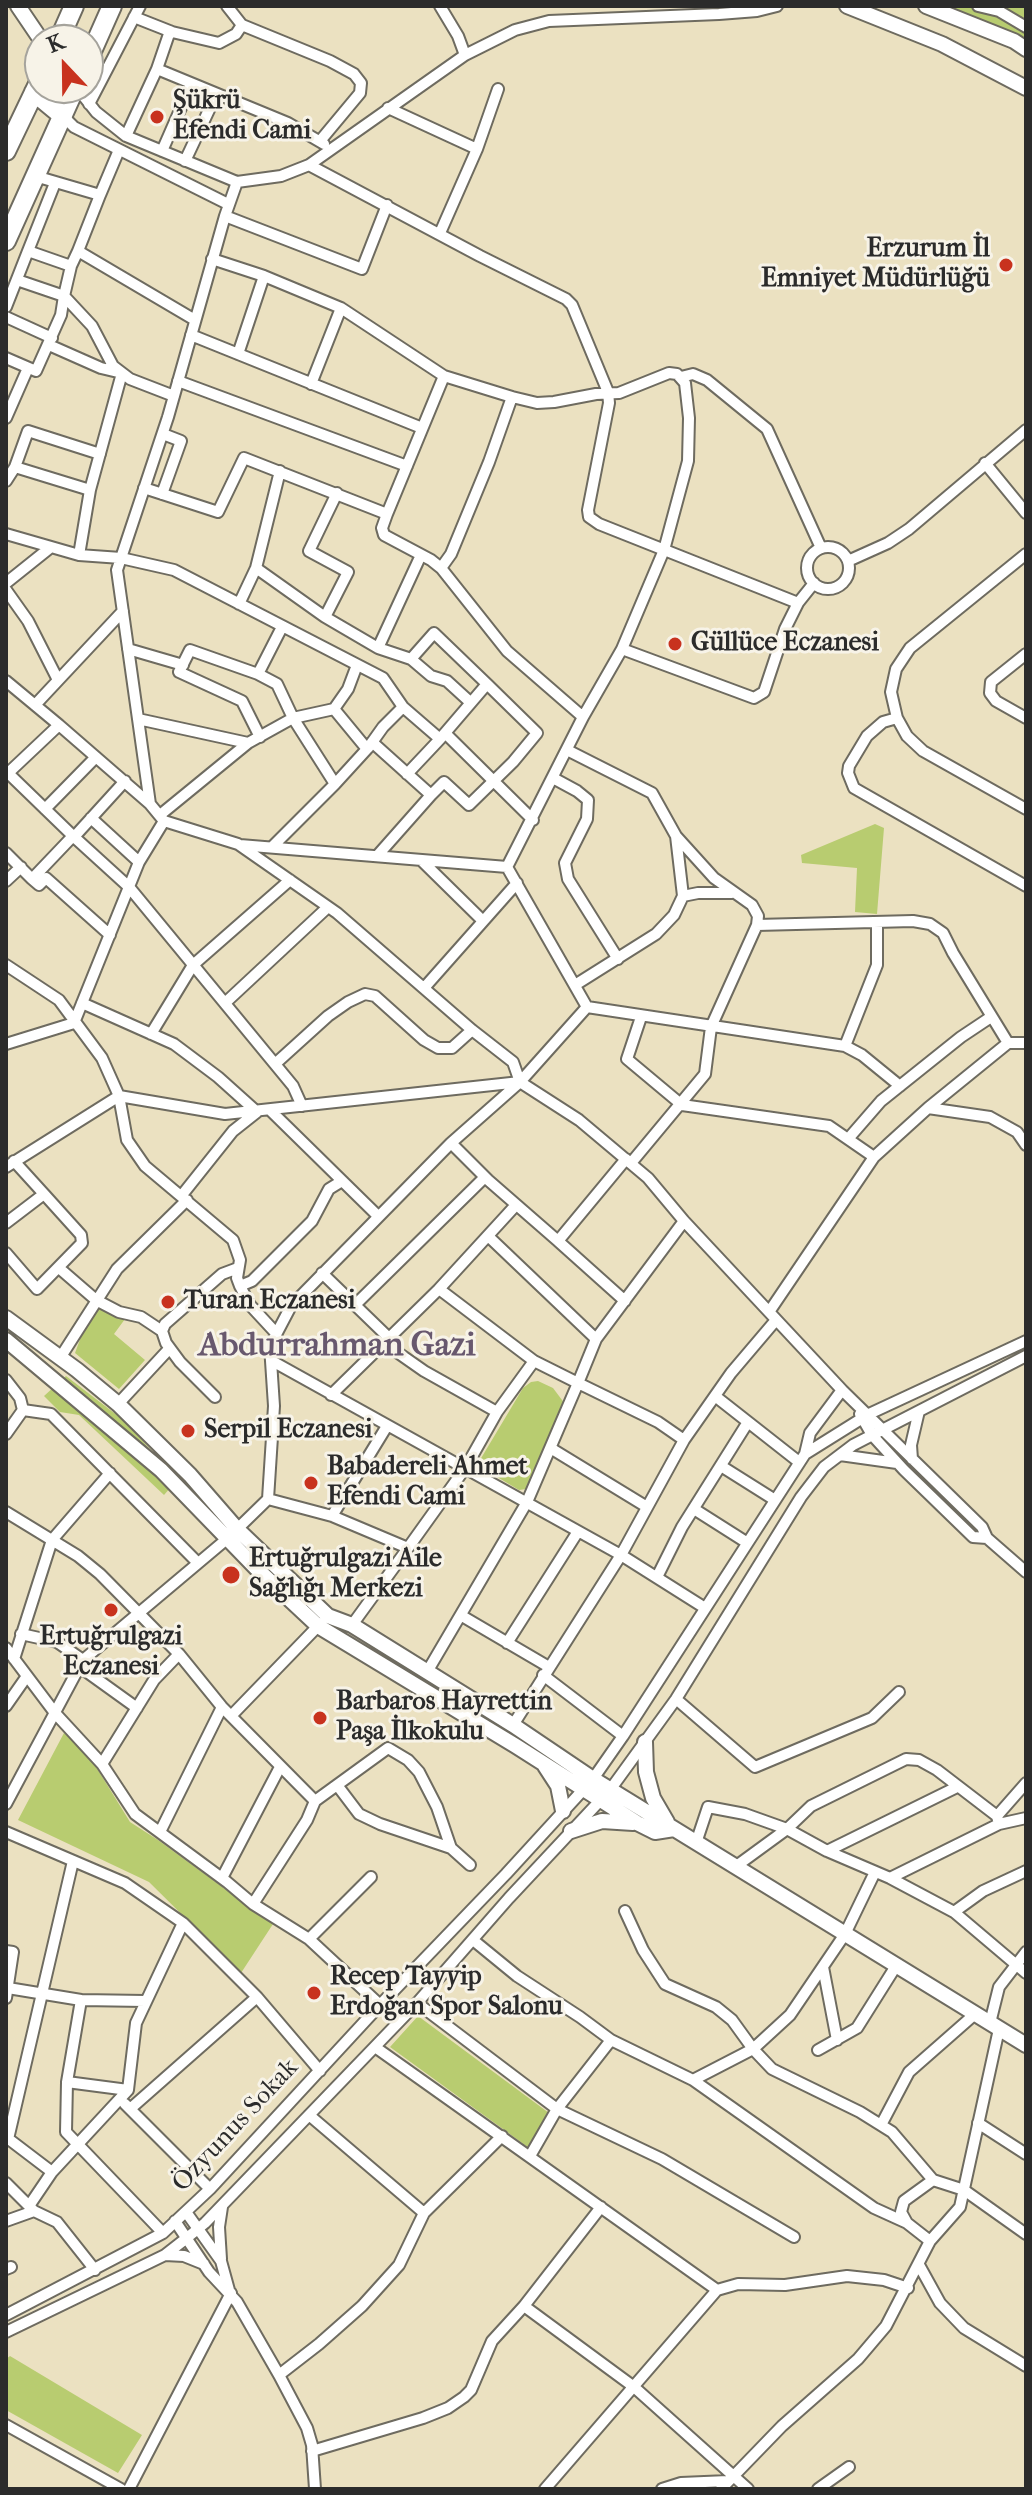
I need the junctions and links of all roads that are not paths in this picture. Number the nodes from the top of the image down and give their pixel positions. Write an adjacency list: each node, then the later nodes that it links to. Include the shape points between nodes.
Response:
1 (18, 6): 11 (street)
2 (140, 6): 10 (street)
3 (227, 6): 12 (street)
4 (440, 6): 16 (street)
5 (777, 6): 16 (street, via 719,14 549,21 515,30)
6 (847, 6): 20 (street, via 942,44)
7 (926, 6): 15 (street)
8 (978, 6): 9 (street)
9 (1002, 8): 13 (street)
10 (134, 17): 14 (street); 18 (street)
11 (30, 24)
12 (242, 25): 14 (street, via 219,43); 30 (street, via 330,61 361,83 360,93)
13 (1026, 27)
14 (170, 31): 17 (street)
15 (1026, 49)
16 (465, 55): 27 (street)
17 (157, 69): 19 (street); 29 (street)
18 (104, 75)
19 (191, 85): 22 (street); 35 (street)
20 (1026, 88)
21 (498, 89): 31 (street)
22 (216, 95): 30 (street); 36 (street)
23 (28, 104): 34 (highway)
24 (53, 104): 28 (highway)
25 (69, 104): 28 (highway)
26 (89, 104): 29 (street)
27 (388, 108): 31 (street); 33 (street)
28 (63, 116): 32 (street); 38 (highway)
29 (126, 136): 35 (street)
30 (320, 141): 33 (street)
31 (477, 149): 45 (street)
32 (119, 150): 41 (street); 42 (street)
33 (332, 150): 37 (street)
34 (6, 151)
35 (162, 151): 36 (street)
36 (185, 161): 39 (street)
37 (309, 165): 39 (street, via 281,176); 43 (street)
38 (35, 176): 40 (street); 46 (highway)
39 (237, 182): 42 (street)
40 (55, 183): 41 (street); 47 (street)
41 (100, 195): 48 (street)
42 (228, 204): 44 (street)
43 (387, 205): 44 (street, via 362,269); 45 (street)
44 (225, 216): 49 (street)
45 (440, 233): 68 (street, via 566,299)
46 (6, 241)
47 (28, 251): 50 (street); 52 (street)
48 (78, 251): 50 (street); 57 (street)
49 (212, 259): 51 (street); 57 (street)
50 (71, 266): 53 (street)
51 (264, 276): 55 (street); 60 (street)
52 (17, 280): 53 (street); 54 (street)
53 (64, 296): 59 (street); 63 (street, via 92,326)
54 (6, 307)
55 (341, 308): 64 (street); 67 (street)
56 (6, 317): 59 (street)
57 (195, 320): 58 (street)
58 (191, 335): 60 (street); 66 (street)
59 (50, 342): 62 (street, via 36,371); 63 (street)
60 (238, 354): 67 (street)
61 (6, 358): 62 (street)
62 (28, 368): 71 (street)
63 (122, 373): 69 (street); 76 (street)
64 (444, 376): 70 (street); 73 (street)
65 (681, 377): 68 (street, via 669,373 619,393); 90 (street, via 693,374 707,380 767,429); 91 (street, via 688,398 689,453)
66 (178, 381): 69 (street); 78 (street)
67 (311, 384): 73 (street)
68 (608, 392): 70 (street, via 537,403); 91 (street, via 587,514)
69 (174, 396): 75 (street)
70 (512, 397): 98 (street)
71 (10, 398): 72 (street)
72 (6, 418)
73 (422, 428): 78 (street)
74 (1026, 430): 77 (street)
75 (163, 434): 82 (street); 85 (street, via 181,441)
76 (100, 454): 79 (street, via 28,431); 83 (street)
77 (985, 463): 86 (street); 96 (street, via 909,529)
78 (407, 466): 87 (street)
79 (15, 467): 81 (street); 83 (street)
80 (280, 471): 84 (street); 85 (street, via 244,458 218,512); 97 (street)
81 (6, 481)
82 (144, 488): 85 (street); 95 (street)
83 (90, 490): 93 (street)
84 (337, 493): 87 (street); 105 (street, via 309,551 348,572)
85 (162, 494)
86 (1026, 513)
87 (387, 514): 94 (street, via 382,528 386,538)
88 (6, 534): 89 (street)
89 (51, 547): 93 (street); 99 (street)
90 (821, 548): 96 (street, via 834,548); 100 (street, via 807,566)
91 (664, 550): 102 (street); 109 (street)
92 (1026, 554): 124 (street, via 910,648 896,669 891,692)
93 (79, 555): 95 (street)
94 (421, 555): 98 (street); 107 (street)
95 (121, 558): 103 (street, via 174,570); 104 (street, via 117,570)
96 (848, 561): 100 (street, via 848,574 840,585 827,589)
97 (256, 568): 103 (street); 105 (street)
98 (441, 568): 122 (street, via 507,651)
99 (6, 583)
100 (814, 583): 102 (street)
101 (6, 590): 115 (street)
102 (798, 603): 109 (street, via 764,692 754,698)
103 (239, 604): 106 (street)
104 (123, 611): 108 (street); 115 (street)
105 (325, 617): 107 (street)
106 (282, 627): 113 (street); 114 (street)
107 (378, 648): 111 (street)
108 (128, 649): 112 (street); 126 (street)
109 (622, 649): 122 (street)
110 (1026, 654): 125 (street, via 991,682 990,693)
111 (411, 659): 116 (street, via 434,633); 118 (street)
112 (183, 665): 114 (street, via 190,650); 129 (street, via 179,672 242,701)
113 (357, 665): 120 (street, via 383,678); 121 (street)
114 (258, 674): 123 (street, via 277,684)
115 (58, 680): 119 (street)
116 (487, 684): 118 (street); 138 (street, via 537,733)
117 (8, 686): 119 (street)
118 (470, 702): 128 (street)
119 (35, 705): 127 (street)
120 (403, 707): 128 (street); 131 (street)
121 (334, 709): 123 (street); 131 (street)
122 (583, 717): 132 (street)
123 (293, 718): 129 (street); 139 (street)
124 (897, 718): 143 (street, via 923,751); 161 (street, via 867,736 849,766 854,788)
125 (1026, 718)
126 (138, 719): 130 (street); 141 (street)
127 (59, 725): 133 (street); 134 (street)
128 (442, 736): 135 (street); 138 (street)
129 (260, 737): 130 (street)
130 (248, 743): 145 (street)
131 (370, 746): 135 (street); 139 (street)
132 (567, 750): 136 (street); 147 (street, via 652,793)
133 (96, 757): 137 (street); 142 (street)
134 (7, 774): 142 (street)
135 (407, 774): 140 (street)
136 (553, 778): 146 (street); 170 (street, via 588,800 587,819 565,863 568,879)
137 (125, 781): 141 (street); 144 (street)
138 (492, 782): 140 (street, via 469,805 444,782); 146 (street)
139 (335, 784): 150 (street)
140 (431, 795): 152 (street)
141 (150, 804): 145 (street)
142 (45, 809): 148 (street)
143 (1026, 809)
144 (91, 818): 148 (street); 154 (street)
145 (162, 818): 149 (street); 154 (street)
146 (533, 820): 156 (street)
147 (676, 836): 163 (street); 164 (street)
148 (73, 837): 157 (street); 162 (street)
149 (238, 844): 150 (street); 158 (street)
150 (272, 847): 152 (street)
151 (6, 853): 155 (street)
152 (377, 856): 153 (street)
153 (421, 860): 156 (street); 166 (street)
154 (139, 862): 162 (street)
155 (21, 867): 157 (street); 159 (street)
156 (507, 867): 160 (street)
157 (32, 879): 169 (street, via 39,885 46,878)
158 (290, 880): 165 (street); 172 (street)
159 (6, 881)
160 (517, 883): 166 (street); 173 (street)
161 (1026, 886)
162 (129, 887): 169 (street); 172 (street)
163 (735, 893): 164 (street); 168 (street, via 752,905)
164 (683, 896): 170 (street, via 656,934)
165 (328, 907): 174 (street); 176 (street)
166 (483, 921): 174 (street)
167 (877, 922): 168 (street); 179 (street, via 913,921 943,933); 187 (street, via 877,965)
168 (757, 925): 181 (street)
169 (110, 935): 175 (street)
170 (618, 959): 173 (street)
171 (6, 965): 180 (street, via 59,1000)
172 (193, 965): 176 (street); 183 (street)
173 (575, 985): 177 (street)
174 (424, 988): 182 (street)
175 (82, 1003): 180 (street); 183 (street)
176 (225, 1003): 188 (street)
177 (587, 1007): 178 (street); 189 (street)
178 (641, 1017): 181 (street); 192 (street, via 627,1059)
179 (991, 1017): 184 (street); 190 (street)
180 (74, 1023): 186 (street); 191 (street, via 102,1058)
181 (711, 1027): 187 (street); 192 (street, via 705,1074)
182 (472, 1030): 188 (street, via 452,1048 438,1048 375,996 365,994 328,1016); 189 (street, via 513,1062)
183 (151, 1034): 196 (street, via 196,1060)
184 (1008, 1043): 185 (street); 194 (street)
185 (1026, 1043)
186 (6, 1044)
187 (845, 1046): 190 (street)
188 (275, 1064): 193 (street)
189 (520, 1082): 193 (street); 198 (street); 201 (street, via 579,1120)
190 (900, 1086): 197 (street)
191 (119, 1096): 196 (street, via 225,1114); 202 (street); 206 (street, via 127,1140 145,1166)
192 (682, 1105): 197 (street, via 829,1126); 201 (street)
193 (302, 1106): 195 (street)
194 (928, 1108): 199 (street, via 990,1117 1017,1132); 200 (street)
195 (270, 1110): 196 (street); 204 (street)
196 (257, 1112): 206 (street, via 233,1131)
197 (848, 1139): 200 (street)
198 (451, 1143): 203 (street); 208 (street)
199 (1026, 1145)
200 (874, 1157): 222 (street)
201 (628, 1161): 209 (street); 212 (street)
202 (10, 1164): 205 (street)
203 (485, 1177): 207 (street); 221 (street)
204 (342, 1181): 208 (street); 217 (street, via 324,1196 312,1221 252,1281)
205 (44, 1194): 210 (street); 214 (street, via 81,1235 82,1243)
206 (184, 1198): 215 (street, via 233,1240); 219 (street, via 117,1269)
207 (516, 1205): 211 (street); 212 (street)
208 (378, 1216): 216 (street)
209 (684, 1221): 220 (street); 222 (street)
210 (6, 1223)
211 (488, 1236): 218 (street); 226 (street)
212 (558, 1241): 220 (street)
213 (6, 1253): 214 (street, via 37,1289)
214 (59, 1268): 219 (street)
215 (238, 1268): 217 (street); 224 (street, via 222,1274)
216 (322, 1273): 221 (street); 225 (street)
217 (240, 1286): 225 (street)
218 (439, 1289): 228 (street); 234 (street)
219 (96, 1300): 224 (street); 232 (street)
220 (625, 1301): 226 (street)
221 (356, 1304): 228 (street)
222 (772, 1316): 237 (street); 239 (street)
223 (6, 1318): 232 (street)
224 (162, 1331): 230 (street)
225 (275, 1332): 233 (street)
226 (596, 1339): 236 (street)
227 (6, 1340): 267 (street)
228 (387, 1340): 238 (street); 244 (street, via 424,1371)
229 (1026, 1341): 245 (street)
230 (169, 1349): 240 (street); 241 (street)
231 (1026, 1356): 243 (street)
232 (60, 1358): 241 (street)
233 (272, 1361): 238 (street); 260 (street)
234 (534, 1361): 236 (street); 244 (street)
235 (6, 1380): 242 (street)
236 (578, 1383): 251 (street); 252 (street)
237 (842, 1390): 245 (street); 254 (street, via 810,1433)
238 (331, 1395): 247 (street)
239 (715, 1396): 246 (street); 251 (street)
240 (215, 1397)
241 (118, 1404): 267 (street, via 190,1475)
242 (23, 1410): 249 (street); 259 (street, via 51,1414)
243 (919, 1411): 248 (street); 255 (street)
244 (497, 1412): 258 (street)
245 (863, 1413): 248 (street); 250 (street); 254 (street)
246 (748, 1422): 254 (street); 257 (street)
247 (387, 1426): 258 (street); 266 (street)
248 (883, 1430): 250 (street); 255 (street)
249 (6, 1434)
250 (872, 1435): 253 (street); 256 (street)
251 (684, 1440): 263 (street)
252 (552, 1449): 262 (street); 263 (street)
253 (840, 1455): 256 (street); 292 (street, via 801,1497)
254 (802, 1458): 261 (street)
255 (912, 1459): 269 (street)
256 (897, 1463): 269 (street, via 973,1537)
257 (721, 1466): 261 (street); 264 (street)
258 (466, 1467): 262 (street); 272 (street)
259 (110, 1473): 270 (street); 274 (street)
260 (268, 1499): 266 (street); 267 (street)
261 (775, 1500): 271 (street)
262 (527, 1502): 268 (street); 279 (street)
263 (647, 1507): 273 (street)
264 (694, 1509): 271 (street); 276 (street)
265 (6, 1512): 270 (street)
266 (332, 1516): 272 (street)
267 (233, 1533): 274 (street); 280 (street)
268 (577, 1533): 273 (street); 283 (street)
269 (987, 1538): 275 (street)
270 (52, 1540): 278 (street, via 100,1574); 282 (street)
271 (746, 1542): 277 (street)
272 (408, 1548): 281 (street)
273 (621, 1555): 276 (street); 288 (street)
274 (198, 1563): 278 (street)
275 (1026, 1572)
276 (657, 1577): 277 (street)
277 (705, 1608): 299 (street)
278 (141, 1613): 285 (street); 287 (street)
279 (462, 1616): 283 (street); 289 (street)
280 (323, 1621): 281 (street); 297 (street); 301 (street)
281 (352, 1625): 289 (street)
282 (21, 1634): 286 (street); 287 (street, via 57,1642)
283 (507, 1643): 288 (street)
284 (6, 1648): 286 (street)
285 (179, 1654): 294 (street); 295 (street, via 161,1670)
286 (14, 1659): 290 (street)
287 (82, 1663): 295 (street); 296 (street)
288 (546, 1671): 298 (street); 299 (street)
289 (427, 1672): 298 (street)
290 (27, 1676): 293 (street); 296 (street)
291 (899, 1692): 292 (street, via 872,1718 755,1767)
292 (676, 1699): 300 (street)
293 (6, 1706)
294 (222, 1707): 297 (street); 319 (street)
295 (137, 1708): 302 (street)
296 (55, 1713): 302 (street); 310 (street)
297 (231, 1716): 303 (street)
298 (513, 1725): 305 (street)
299 (623, 1736): 305 (street)
300 (645, 1742): 308 (street); 315 (street, via 653,1798)
301 (542, 1762): 305 (street); 311 (street, via 558,1786)
302 (102, 1764): 319 (street, via 135,1814)
303 (280, 1767): 309 (street); 329 (street)
304 (1026, 1783): 313 (street)
305 (588, 1784): 308 (street); 311 (street)
306 (337, 1785): 309 (street); 321 (street, via 359,1814); 321 (street, via 388,1748 419,1772)
307 (957, 1787): 313 (street); 316 (street, via 919,1760 906,1759 811,1806); 322 (street)
308 (605, 1794): 314 (street); 315 (street); 317 (street)
309 (315, 1801): 331 (street)
310 (6, 1804)
311 (563, 1811): 350 (street)
312 (1026, 1818): 313 (street)
313 (998, 1820): 330 (street)
314 (637, 1823): 315 (street, via 655,1832); 317 (street, via 602,1821)
315 (672, 1828): 320 (street)
316 (787, 1829): 320 (street, via 708,1807); 322 (street); 325 (street)
317 (571, 1831): 337 (street)
318 (6, 1832): 323 (street, Özyunus Sokak)
319 (160, 1832): 329 (street)
320 (696, 1843): 325 (street)
321 (451, 1848): 324 (street)
322 (827, 1851): 327 (street)
323 (73, 1861): 334 (street, Özyunus Sokak, via 125,1883); 345 (street)
324 (470, 1865)
325 (735, 1867): 335 (street)
326 (1026, 1871): 333 (street)
327 (875, 1872): 330 (street); 335 (street)
328 (371, 1877): 336 (street)
329 (222, 1878): 331 (street)
330 (890, 1878): 333 (street)
331 (253, 1904): 336 (street)
332 (625, 1911): 357 (street, via 665,1984 716,2007)
333 (954, 1912): 340 (street)
334 (183, 1923): 346 (street, Özyunus Sokak); 348 (street)
335 (845, 1934): 341 (street); 342 (street)
336 (309, 1939): 350 (street)
337 (473, 1940): 349 (street); 353 (street)
338 (6, 1951): 344 (street, via 13,1952)
339 (1026, 1952): 340 (street)
340 (1015, 1965): 343 (street); 352 (street, via 999,1987)
341 (896, 1966): 351 (street); 354 (street, via 857,2028)
342 (823, 1967): 354 (street); 357 (street, via 790,2015)
343 (1026, 1973)
344 (7, 1993): 345 (street)
345 (40, 1994): 347 (street); 370 (street)
346 (257, 1997): 359 (street, Özyunus Sokak); 364 (street)
347 (81, 2000): 348 (street); 361 (street)
348 (145, 2001): 362 (street, via 136,2023)
349 (417, 2003): 356 (street); 365 (street)
350 (380, 2005): 359 (street)
351 (975, 2014): 352 (street); 368 (street, via 909,2072)
352 (994, 2026): 355 (street); 367 (street)
353 (611, 2040): 360 (street); 365 (street)
354 (837, 2040): 358 (street)
355 (1026, 2045)
356 (375, 2047): 366 (street); 369 (street)
357 (753, 2049): 360 (street); 368 (street, via 772,2069)
358 (818, 2050)
359 (320, 2071): 377 (street, Özyunus Sokak)
360 (693, 2080): 386 (street, via 874,2208)
361 (67, 2082): 362 (street); 371 (street, via 66,2132)
362 (128, 2090): 363 (street)
363 (121, 2100): 364 (street); 371 (street)
364 (130, 2109): 377 (street)
365 (557, 2109): 373 (street); 391 (street, via 662,2159)
366 (309, 2115): 379 (street); 383 (street)
367 (978, 2123): 372 (street); 378 (street)
368 (881, 2125): 375 (street)
369 (502, 2136): 373 (street); 383 (street)
370 (7, 2138): 374 (street)
371 (78, 2143): 374 (street); 388 (street)
372 (1026, 2154)
373 (530, 2156): 380 (street)
374 (52, 2172): 381 (street)
375 (933, 2180): 378 (street); 386 (street, via 904,2201 901,2212)
376 (6, 2183): 381 (street)
377 (210, 2189): 382 (street, Özyunus Sokak)
378 (964, 2190): 389 (street); 392 (street, via 960,2207)
379 (222, 2205): 387 (street); 394 (street)
380 (601, 2207): 399 (street); 401 (street)
381 (32, 2208): 384 (street); 397 (street, via 57,2222)
382 (186, 2212): 385 (street, Özyunus Sokak); 387 (street)
383 (424, 2213): 405 (street, via 399,2265 362,2306)
384 (6, 2221)
385 (175, 2221): 388 (street, Özyunus Sokak); 390 (street)
386 (907, 2223): 392 (street)
387 (198, 2229): 390 (street); 394 (street)
388 (163, 2233): 397 (street, Özyunus Sokak)
389 (1026, 2234)
390 (188, 2237): 393 (street); 395 (street)
391 (794, 2237)
392 (930, 2241): 396 (street)
393 (165, 2255): 395 (street); 403 (street)
394 (221, 2261): 400 (street)
395 (204, 2264): 400 (street)
396 (919, 2265): 398 (street); 404 (street, via 940,2303 964,2328)
397 (95, 2270): 402 (street, Özyunus Sokak)
398 (908, 2288): 399 (street, via 847,2276); 410 (street, via 858,2359)
399 (717, 2290): 406 (street)
400 (230, 2292): 405 (street); 412 (street)
401 (524, 2306): 406 (street); 408 (street, via 492,2341 471,2390 456,2403)
402 (6, 2315)
403 (6, 2332)
404 (1026, 2366)
405 (279, 2375): 408 (street, via 307,2428)
406 (634, 2387): 410 (street); 414 (street)
407 (6, 2425): 411 (street)
408 (312, 2451): 413 (street)
409 (849, 2467): 417 (street)
410 (727, 2482): 415 (street); 416 (street)
411 (121, 2489)
412 (129, 2489)
413 (315, 2489)
414 (545, 2489)
415 (662, 2489)
416 (748, 2489)
417 (818, 2489)

